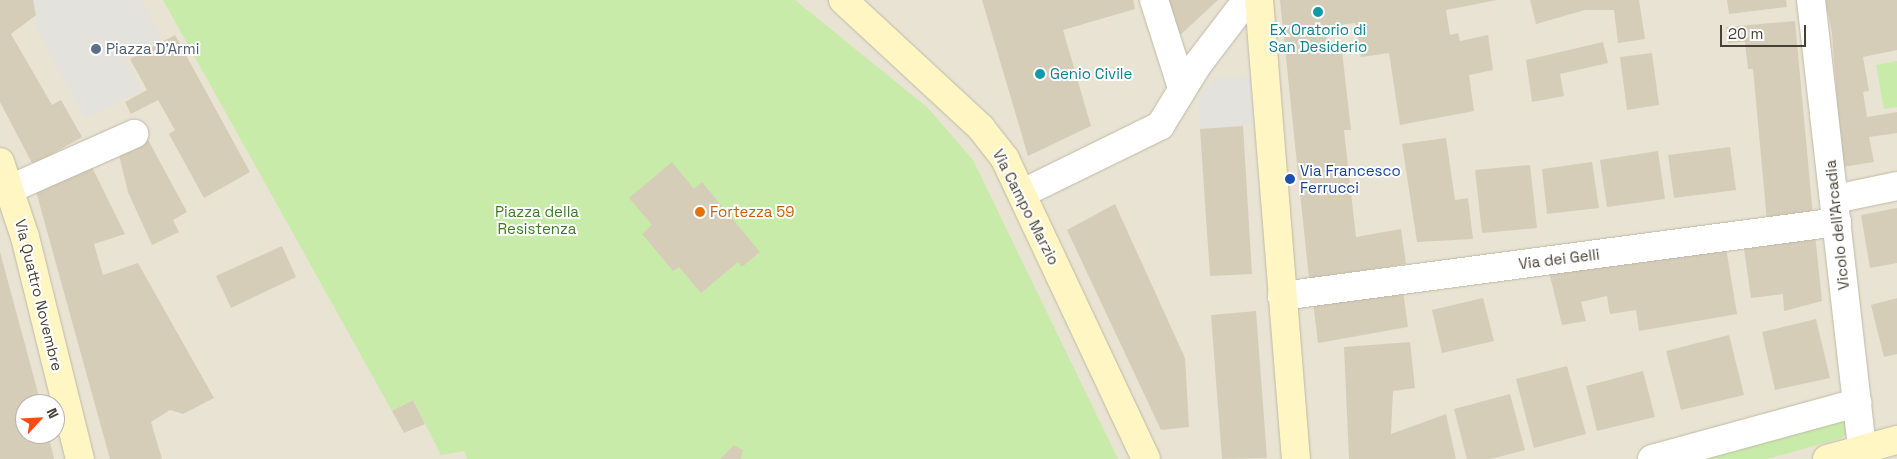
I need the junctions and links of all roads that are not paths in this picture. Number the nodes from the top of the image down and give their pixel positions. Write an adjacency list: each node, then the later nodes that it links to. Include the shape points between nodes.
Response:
1 (843, 0): 6 (street, Via Campo Marzio)
2 (1154, 0): 7 (street)
3 (1247, 0): 7 (street)
4 (1258, 0): 14 (street)
5 (1811, 0): 13 (street, Vicolo dell'Arcadia)
6 (867, 12): 12 (street, Via Campo Marzio, via 981,128)
7 (1182, 88): 12 (street, via 1160,126)
8 (134, 134): 11 (street)
9 (0, 162): 11 (street, Via Quattro Novembre)
10 (1897, 186): 13 (street, Via dei Gelli)
11 (10, 189): 18 (street, Via Quattro Novembre)
12 (1023, 193): 19 (street, Via Campo Marzio)
13 (1836, 211): 14 (street, Via dei Gelli); 15 (street, Vicolo dell'Arcadia)
14 (1282, 296): 20 (street)
15 (1857, 403): 17 (street, Vicolo dell'Arcadia); 21 (street)
16 (1897, 440): 17 (street)
17 (1862, 449): 22 (street)
18 (80, 459)
19 (1146, 459)
20 (1296, 459)
21 (1652, 459)
22 (1827, 459)

